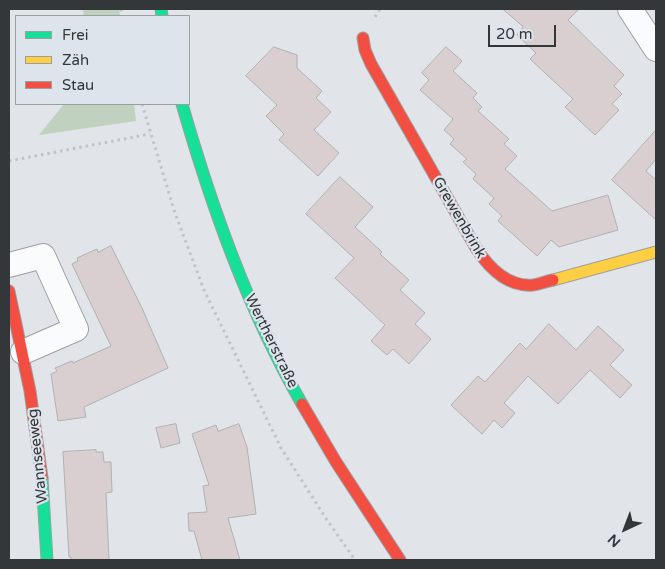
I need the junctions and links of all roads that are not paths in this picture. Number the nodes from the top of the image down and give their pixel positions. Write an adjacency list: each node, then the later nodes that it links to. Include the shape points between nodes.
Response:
1 (630, 9): 3 (street)
2 (363, 38): 5 (street, Grewenbrink, via 371,64 476,248 496,275 516,284 532,285)
3 (656, 49)
4 (182, 105): 10 (street, Wertherstraße, via 212,204 270,342 315,428)
5 (656, 252)
6 (9, 265): 8 (street, via 43,256 76,329)
7 (9, 291): 8 (street, Wannseeweg)
8 (24, 352): 9 (street, Wannseeweg, via 38,432)
9 (47, 560)
10 (400, 560)

